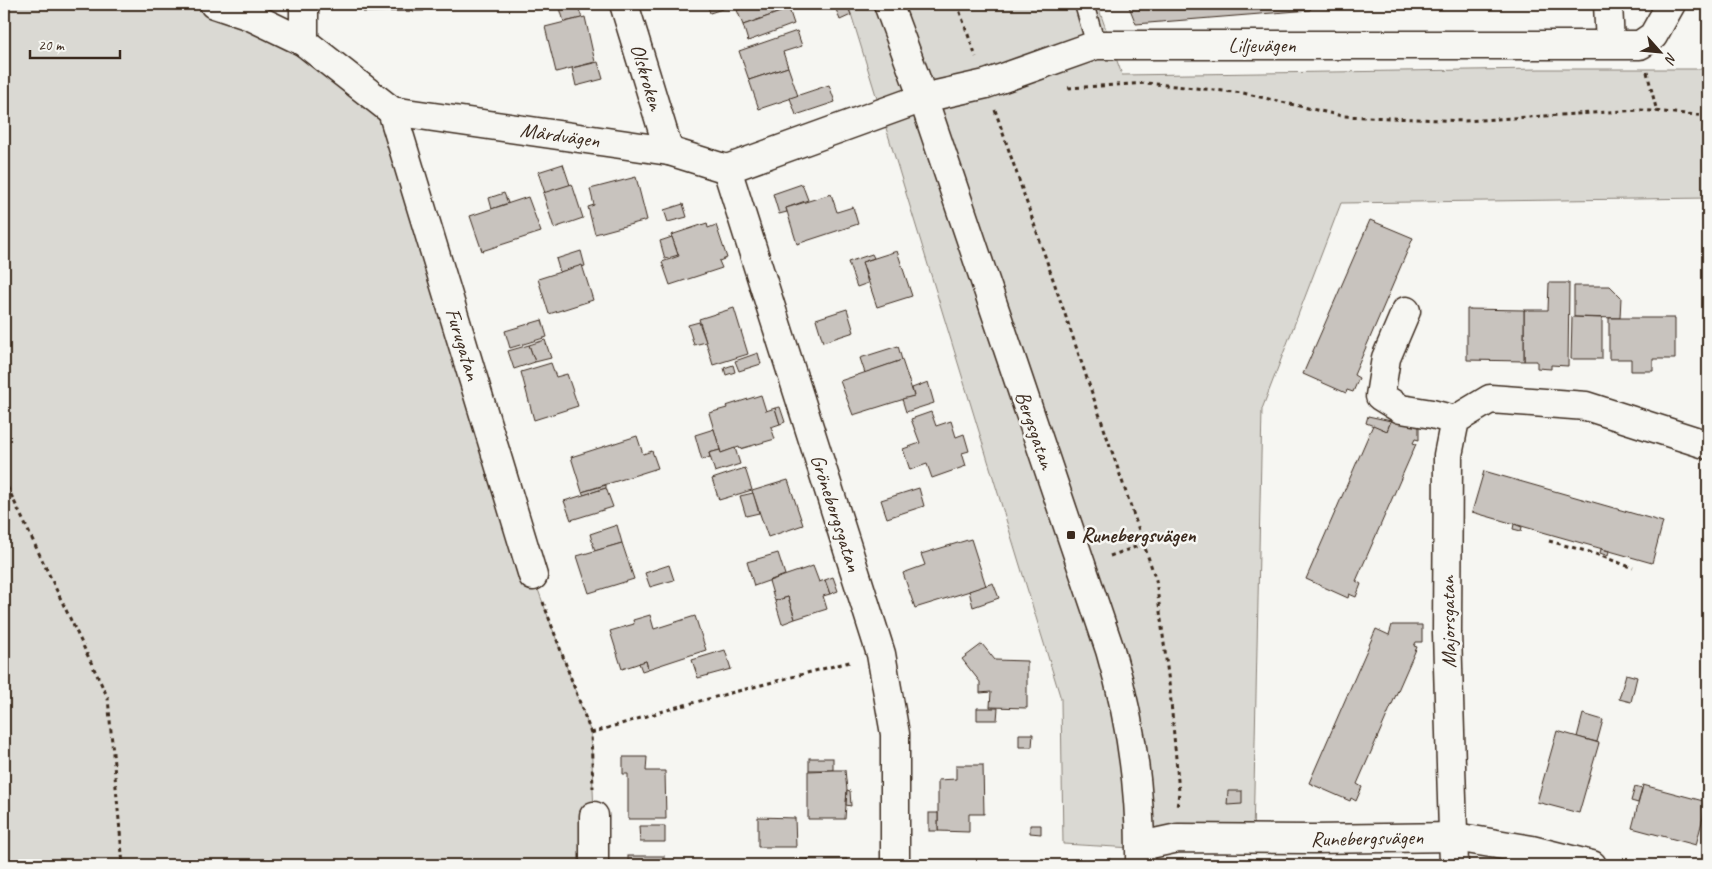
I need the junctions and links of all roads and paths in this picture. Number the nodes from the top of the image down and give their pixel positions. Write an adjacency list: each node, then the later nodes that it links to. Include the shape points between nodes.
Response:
1 (214, 4): 9 (street, Mårdvägen, via 250,16)
2 (304, 4): 9 (street)
3 (624, 4): 19 (street, Olskroken)
4 (888, 4): 15 (street, Bergsgatan)
5 (957, 4): 13 (path)
6 (1084, 4): 11 (lane)
7 (1608, 4): 10 (street)
8 (1671, 4): 12 (street, via 1653,36)
9 (304, 42): 16 (street, Mårdvägen)
10 (1610, 44): 11 (street, Liljevägen); 12 (street, Liljevägen)
11 (1096, 45): 13 (street, Liljevägen)
12 (1640, 45): 17 (path)
13 (986, 84): 15 (street, Liljevägen); 26 (path)
14 (1068, 88): 17 (path, via 1146,83 1243,93 1342,116 1465,122 1641,110)
15 (923, 98): 20 (street); 35 (street, Bergsgatan, via 1118,678 1132,741)
16 (392, 111): 19 (street, Mårdvägen); 29 (street, Furugatan)
17 (1658, 112): 18 (path)
18 (1708, 116)
19 (669, 151): 20 (street, Mårdvägen)
20 (727, 169): 30 (street, Gröneborgsgatan)
21 (1406, 311): 22 (street, via 1386,358 1380,396 1401,410)
22 (1455, 420): 23 (street, via 1490,399 1586,406); 34 (street, Majorsgatan, via 1448,455 1447,633)
23 (1708, 445)
24 (4, 480): 37 (path, via 108,698)
25 (1549, 541): 28 (path)
26 (1144, 544): 27 (path); 33 (path, via 1156,580 1170,691 1179,792)
27 (1110, 556)
28 (1633, 568)
29 (533, 576): 31 (path)
30 (880, 654): 31 (path); 39 (street, Gröneborgsgatan, via 895,734)
31 (591, 733): 32 (path)
32 (594, 816): 38 (street)
33 (1177, 817)
34 (1455, 837): 35 (street, Runebergsvägen, via 1178,838); 36 (street, Runebergsvägen); 40 (street, Majorsgatan)
35 (1141, 856)
36 (1531, 858): 41 (street, Runebergsvägen)
37 (124, 865)
38 (594, 865)
39 (896, 865)
40 (1454, 865)
41 (1592, 865)

